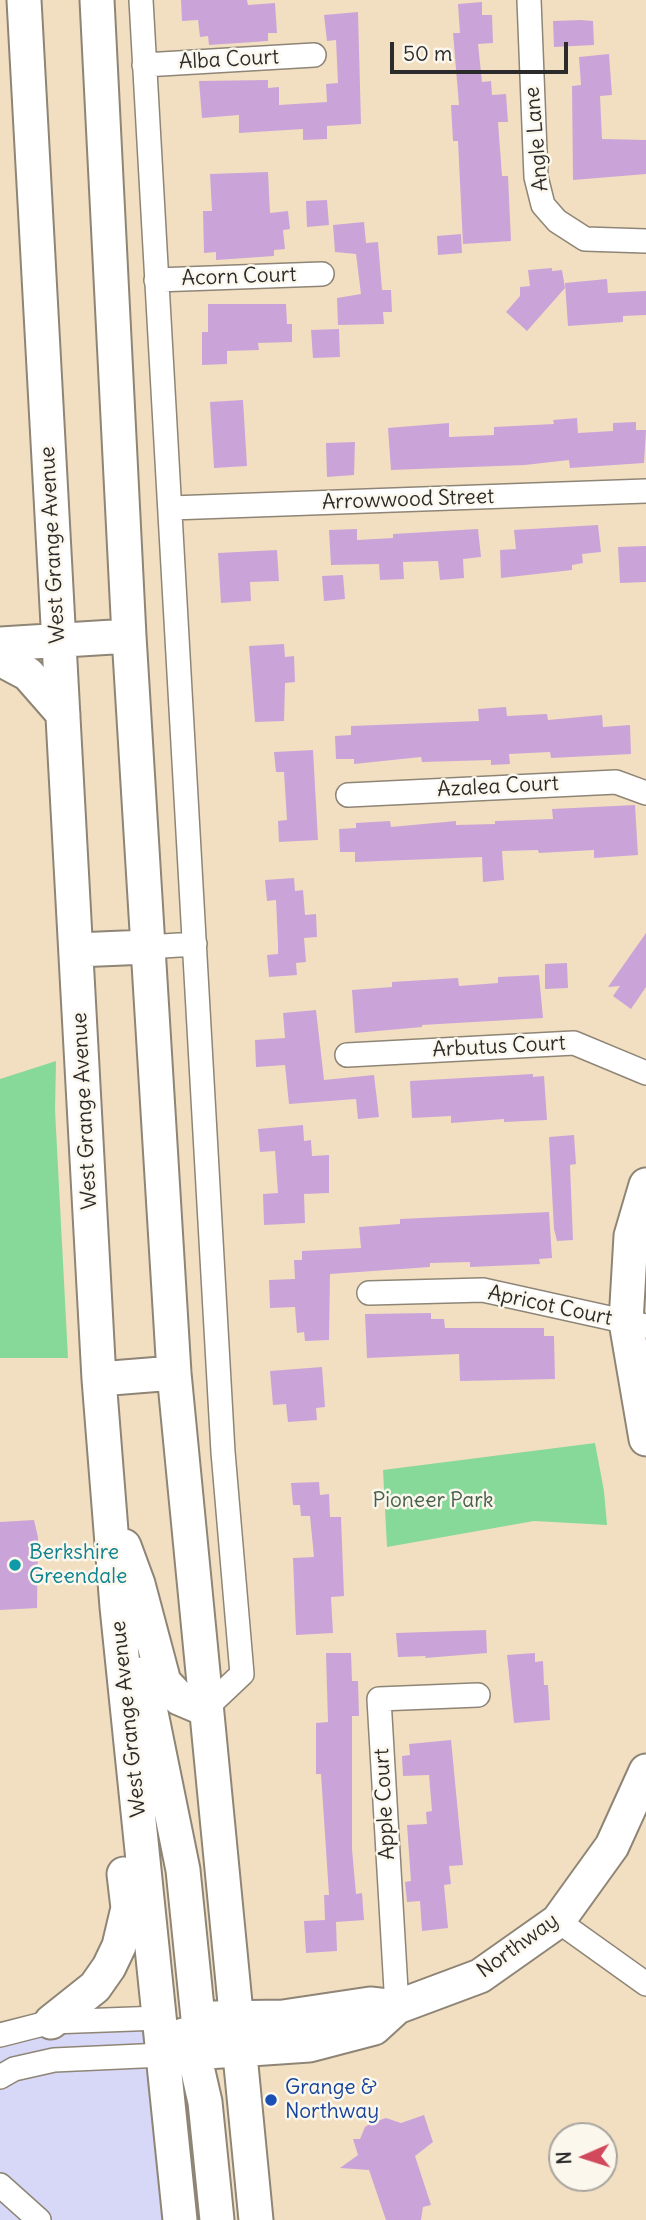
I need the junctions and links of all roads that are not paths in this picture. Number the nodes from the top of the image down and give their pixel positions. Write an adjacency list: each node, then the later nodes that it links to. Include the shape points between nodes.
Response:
1 (24, 0): 13 (street, West Grange Avenue)
2 (97, 0): 12 (street)
3 (141, 0): 6 (street)
4 (529, 0): 7 (street, Angle Lane, via 536,177 543,205 557,221 585,239)
5 (314, 55): 6 (street, Alba Court)
6 (144, 65): 9 (street)
7 (646, 241)
8 (322, 274): 9 (street, Acorn Court)
9 (156, 280): 11 (street)
10 (646, 491): 11 (street, Arrowwood Street)
11 (171, 508): 19 (street)
12 (129, 636): 13 (street); 20 (street)
13 (58, 641): 14 (street); 16 (street, West Grange Avenue)
14 (0, 644)
15 (0, 659): 16 (street, via 28,674)
16 (63, 714): 21 (street, West Grange Avenue)
17 (646, 793): 18 (street, Azalea Court, via 616,782)
18 (348, 795)
19 (195, 944): 20 (street); 33 (street, via 223,1452 242,1674)
20 (147, 947): 21 (street); 27 (street)
21 (76, 950): 28 (street, West Grange Avenue)
22 (347, 1055): 23 (street, Arbutus Court, via 574,1043)
23 (646, 1073)
24 (646, 1185): 26 (street, via 631,1236)
25 (369, 1293): 26 (street, Apricot Court, via 483,1290)
26 (636, 1324): 29 (street)
27 (174, 1373): 28 (street); 33 (street)
28 (99, 1379): 30 (street, West Grange Avenue)
29 (646, 1438)
30 (108, 1504): 31 (street, West Grange Avenue); 33 (street, via 138,1584 164,1682 179,1698)
31 (116, 1592): 38 (street, West Grange Avenue); 39 (street, via 147,1693 183,1870); 41 (street, via 110,1734 128,1908 109,1968 95,1987)
32 (478, 1695): 37 (street, Apple Court, via 379,1699)
33 (205, 1709): 40 (street)
34 (646, 1771): 35 (street, Northway, via 612,1846)
35 (558, 1921): 36 (street); 37 (street, Northway, via 480,1976)
36 (646, 1984)
37 (397, 2007): 40 (street, Northway, via 370,2004 283,2017); 43 (street, Northway, via 374,2028 309,2045)
38 (160, 2018): 39 (street, Northway); 41 (street); 44 (street, West Grange Avenue)
39 (198, 2018): 40 (street, Northway); 43 (street, via 211,2036)
40 (236, 2018): 43 (street)
41 (51, 2022): 42 (street)
42 (0, 2035)
43 (239, 2051): 44 (street, Northway); 50 (street)
44 (179, 2054): 45 (street, via 54,2060); 48 (street, West Grange Avenue); 49 (street, via 205,2102)
45 (0, 2077)
46 (0, 2185): 47 (street)
47 (39, 2220)
48 (180, 2220)
49 (217, 2220)
50 (256, 2220)

